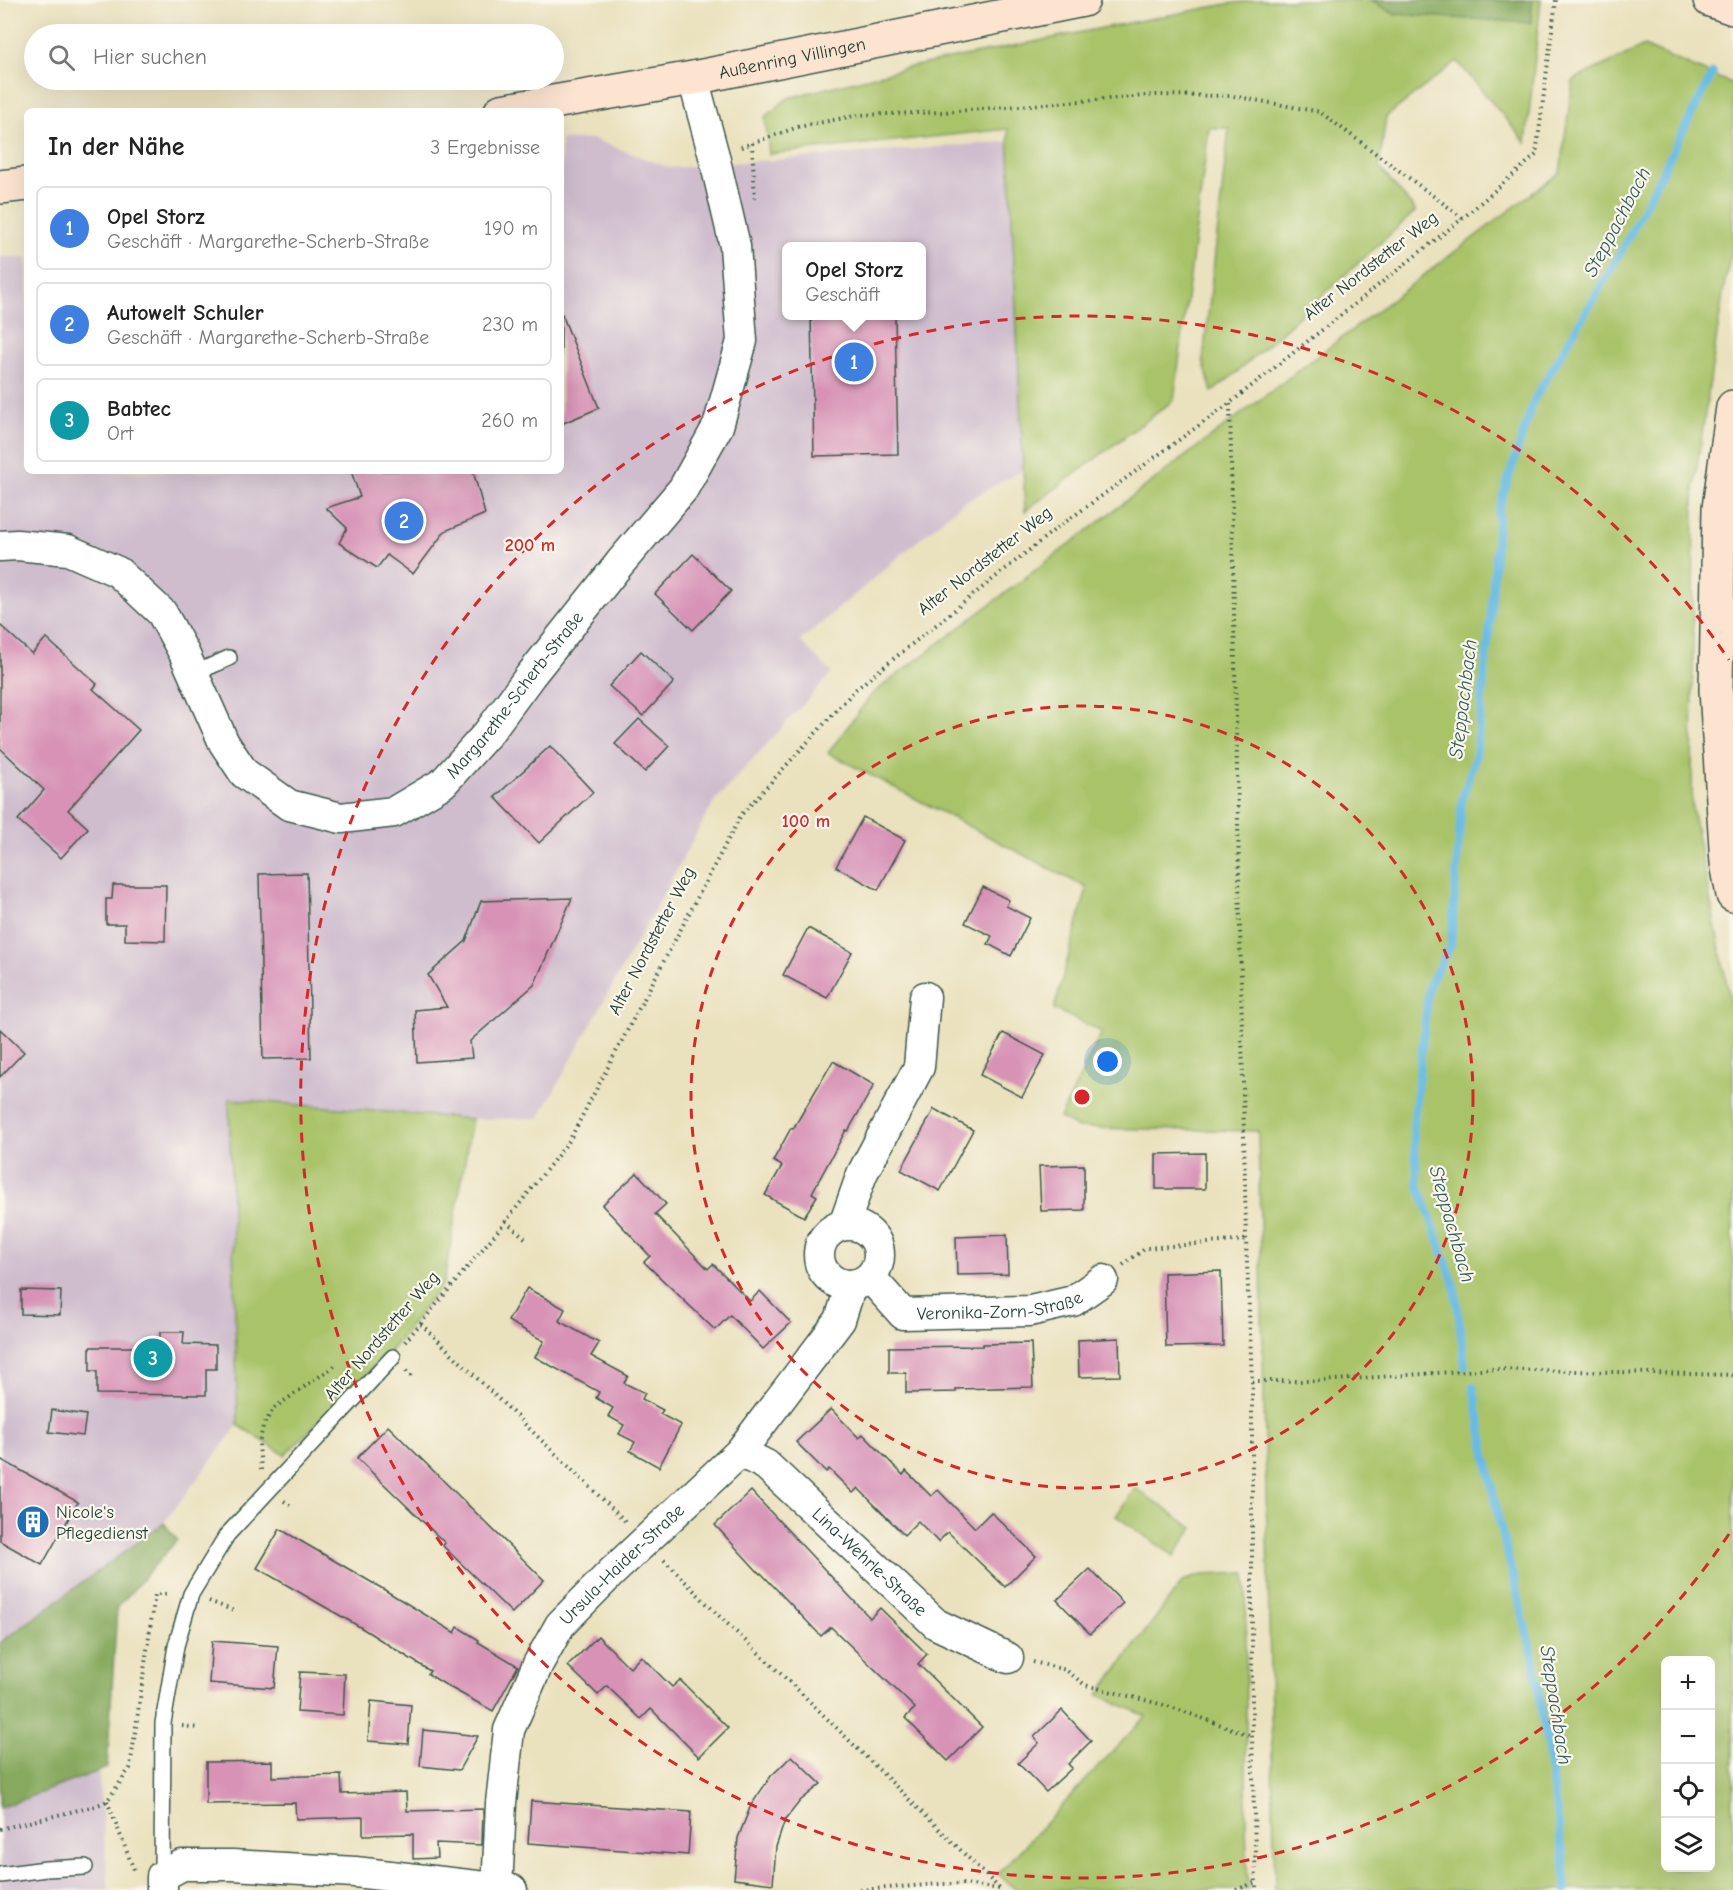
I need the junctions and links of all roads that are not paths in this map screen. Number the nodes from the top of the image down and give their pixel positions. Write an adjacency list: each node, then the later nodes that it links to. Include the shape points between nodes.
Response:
1 (1083, 0): 4 (street, Außenring Villingen)
2 (1710, 0): 3 (street)
3 (1733, 8)
4 (693, 78): 5 (street, Außenring Villingen); 11 (street, Margarethe-Scherb-Straße, via 735,246 738,281 742,341 718,426 684,489 613,572 488,733 443,783 394,812 341,818 289,805 244,773 224,743)
5 (518, 108)
6 (24, 184): 7 (street)
7 (0, 187)
8 (1733, 407): 12 (street, via 1719,508 1716,690 1727,863)
9 (0, 546): 11 (street, Margarethe-Scherb-Straße, via 68,550 118,572 162,613)
10 (229, 658): 11 (lane)
11 (193, 674)
12 (1733, 895)
13 (925, 998): 14 (street, via 919,1067 862,1174)
14 (844, 1225): 16 (street, via 863,1228 876,1241 879,1251 876,1269); 16 (street, via 826,1234 821,1243 820,1263 824,1272 841,1284)
15 (1103, 1280): 16 (street, Veronika-Zorn-Straße, via 1073,1301 1030,1311 903,1314)
16 (860, 1281): 18 (street, Ursula-Haider-Straße, via 840,1320)
17 (393, 1357): 22 (lane, Alter Nordstetter Weg, via 226,1535 191,1594 176,1646 163,1724)
18 (740, 1452): 19 (street, Lina-Wehrle-Straße, via 766,1465 936,1624); 23 (street, Ursula-Haider-Straße, via 560,1625 538,1664 509,1730 501,1803)
19 (1008, 1658)
20 (85, 1867): 21 (lane)
21 (0, 1875)
22 (154, 1882): 23 (street, via 182,1865 232,1865 355,1872)
23 (502, 1890)

